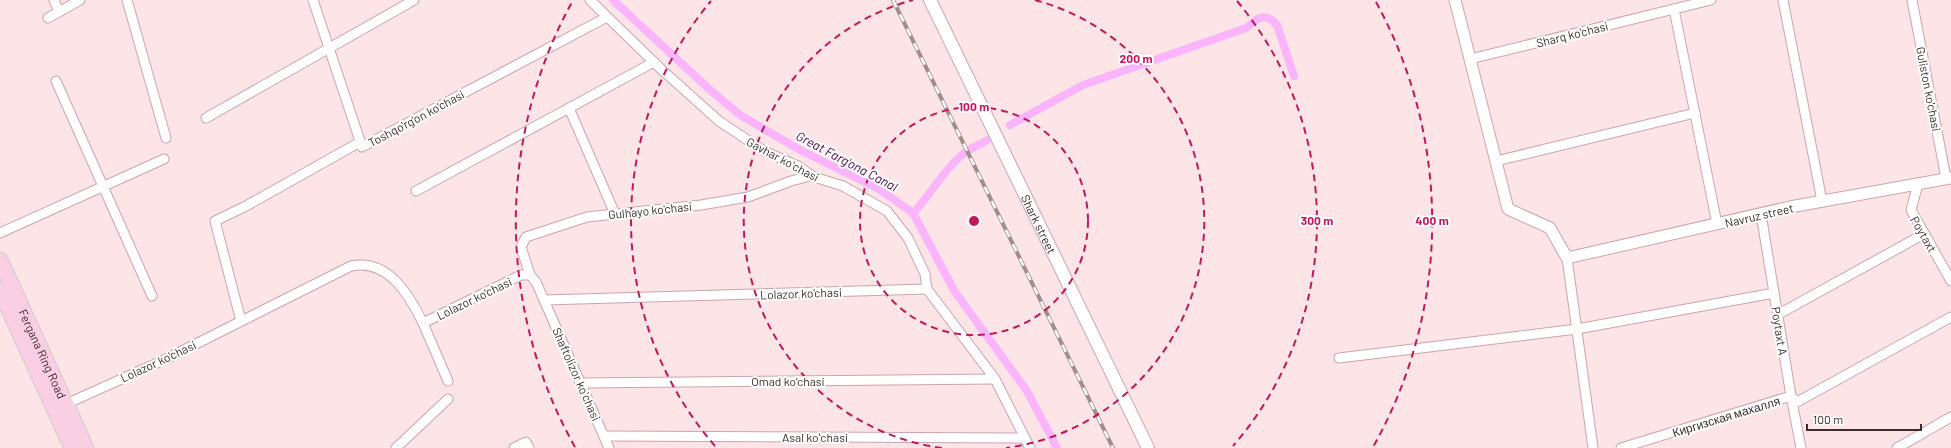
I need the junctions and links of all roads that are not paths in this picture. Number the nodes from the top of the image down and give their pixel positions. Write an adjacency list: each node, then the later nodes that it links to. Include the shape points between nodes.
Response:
1 (54, 0): 13 (street)
2 (80, 0): 13 (street)
3 (127, 0): 23 (street)
4 (314, 0): 16 (street, Toshqo'rg'on ko'chasi)
5 (414, 0): 16 (street)
6 (590, 0): 14 (street, Gavhar koʻchasi)
7 (930, 0): 70 (main road, Shark street)
8 (1455, 0): 17 (street)
9 (1711, 0): 12 (street, Sharq ko'chasi)
10 (1783, 0): 32 (street)
11 (1912, 0): 28 (street, Guliston ko'chasi)
12 (1674, 9): 17 (street, Sharq ko'chasi); 21 (street)
13 (59, 12): 15 (street)
14 (607, 17): 18 (street, Gavhar koʻchasi); 24 (street, Toshqo'rg'on ko'chasi, via 362,147)
15 (48, 18)
16 (329, 48): 22 (street); 24 (street, Toshqo'rg'on ko'chasi)
17 (1470, 58): 26 (street)
18 (654, 62): 20 (street); 27 (street, Gavhar koʻchasi, via 719,121 764,151 798,166)
19 (56, 81): 30 (street)
20 (569, 108): 31 (street); 33 (street)
21 (1694, 113): 26 (street); 35 (street)
22 (206, 118)
23 (166, 138)
24 (360, 142): 49 (street, via 215,221)
25 (164, 159): 30 (street)
26 (1496, 161): 38 (street, via 1508,209 1550,228)
27 (814, 178): 33 (street, Gulhayo ko'chasi, via 810,176 791,181 748,197 701,205); 42 (street, Gavhar koʻchasi, via 843,186 887,211 908,238 925,274)
28 (1949, 178): 29 (street, Navruz street)
29 (1918, 184): 32 (street, Navruz street); 37 (street, Poytaxt, via 1911,210)
30 (103, 186): 36 (street); 45 (street)
31 (416, 191)
32 (1822, 201): 34 (street, Navruz street)
33 (614, 214): 40 (street, Gulhayo ko'chasi, via 587,217 526,237 521,247)
34 (1761, 214): 35 (street, Navruz street); 44 (street, Poytaxt A)
35 (1717, 224): 38 (street, Navruz street)
36 (0, 233)
37 (1924, 234): 41 (street, Poytaxt); 47 (street)
38 (1568, 258): 51 (street)
39 (0, 260): 58 (highway, Fergana Ring Road)
40 (530, 275): 46 (street); 50 (street, Lolazor ko'chasi, via 521,276)
41 (1951, 281)
42 (927, 289): 46 (street, Lolazor ko'chasi); 53 (street, Gavhar koʻchasi)
43 (0, 290): 63 (highway, Fergana Ring Road)
44 (1774, 293): 47 (street, Poytaxt A); 51 (street)
45 (152, 296)
46 (544, 300): 55 (street, Shaftolizor koʻchasi)
47 (1778, 316): 56 (street, Poytaxt A)
48 (1951, 316): 56 (street, Киргизская махалля, via 1797,402)
49 (240, 321): 50 (street, Lolazor ko'chasi, via 351,266 362,264 379,269 394,279 412,301); 58 (street, Lolazor ko'chasi, via 166,359)
50 (423, 323): 54 (street)
51 (1577, 329): 52 (street); 71 (street)
52 (1339, 358)
53 (995, 379): 55 (street, Omad ko'chasi); 61 (street, Gavhar koʻchasi)
54 (448, 381)
55 (580, 383): 60 (street, Shaftolizor koʻchasi)
56 (1791, 396): 72 (street, Киргизская махалля); 73 (street, Poytaxt A)
57 (448, 399): 65 (street)
58 (66, 404): 64 (highway, Fergana Ring Road)
59 (1951, 417): 62 (street)
60 (604, 436): 61 (street, Asal koʻchasi); 68 (street, Shaftolizor koʻchasi)
61 (1025, 438): 69 (street, Gavhar koʻchasi)
62 (1907, 446): 74 (street)
63 (72, 448)
64 (86, 448)
65 (396, 448)
66 (514, 448): 67 (street, via 526,442)
67 (529, 448)
68 (609, 448)
69 (1030, 448)
70 (1148, 448)
71 (1593, 448)
72 (1621, 448)
73 (1801, 448)
74 (1897, 448)

